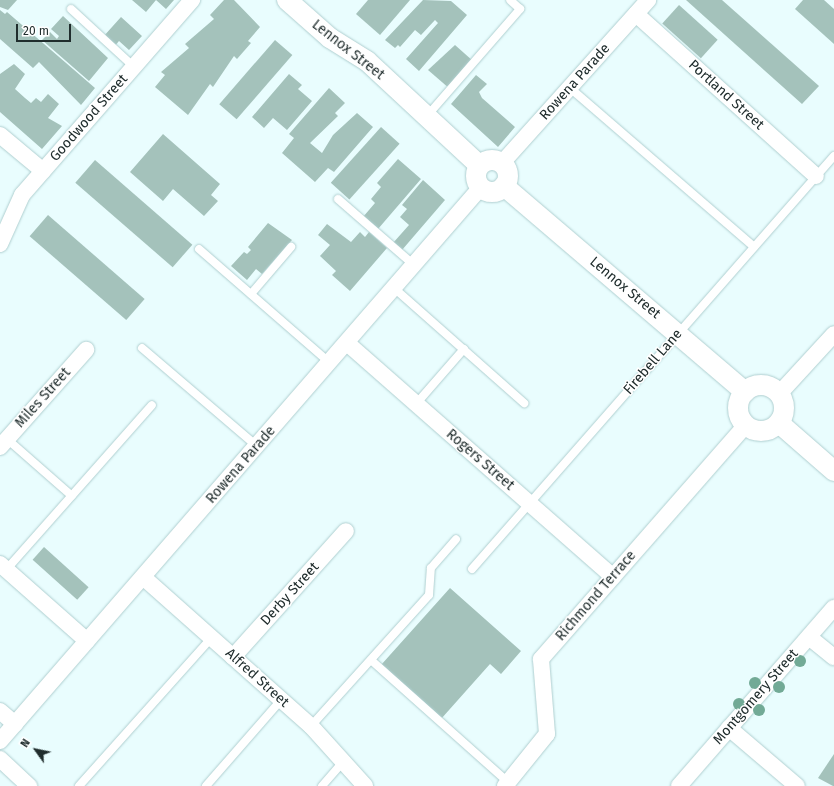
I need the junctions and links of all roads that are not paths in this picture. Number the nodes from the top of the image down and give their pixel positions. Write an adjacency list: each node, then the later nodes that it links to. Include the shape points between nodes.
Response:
1 (192, 0): 7 (street, Goodwood Street)
2 (286, 0): 9 (street, Lennox Street, via 330,38 367,61)
3 (510, 0): 9 (lane, via 520,8)
4 (648, 0): 6 (street, Rowena Parade)
5 (70, 9): 7 (lane)
6 (636, 14): 8 (street, Rowena Parade); 15 (street, Portland Street)
7 (134, 67): 14 (street, Goodwood Street)
8 (570, 88): 12 (street, Rowena Parade); 21 (lane)
9 (427, 116): 13 (street, Lennox Street)
10 (0, 135): 14 (street)
11 (834, 156): 15 (lane, Firebell Lane)
12 (502, 163): 13 (street, via 493,160); 16 (street, via 507,172)
13 (479, 165): 17 (street, via 476,174)
14 (43, 171): 19 (street, Goodwood Street, via 22,195)
15 (816, 176): 21 (lane, Firebell Lane)
16 (504, 186): 17 (street, via 495,191); 26 (street, Lennox Street)
17 (481, 187): 23 (street, Rowena Parade)
18 (338, 198): 23 (lane)
19 (0, 244)
20 (291, 247): 25 (lane)
21 (754, 247): 26 (lane, Firebell Lane)
22 (199, 248): 25 (lane)
23 (414, 265): 24 (street, Rowena Parade)
24 (394, 288): 28 (street, Rowena Parade); 30 (lane)
25 (251, 294): 32 (lane)
26 (679, 333): 33 (street, Lennox Street); 44 (lane, Firebell Lane)
27 (834, 334): 34 (street)
28 (347, 343): 32 (street, Rowena Parade); 36 (street, Rogers Street)
29 (142, 348): 41 (lane)
30 (464, 349): 35 (lane); 36 (lane)
31 (86, 350): 40 (street, Miles Street)
32 (330, 363): 41 (street, Rowena Parade)
33 (745, 392): 34 (street, via 762,385); 39 (street, via 739,413)
34 (780, 394): 38 (street, via 784,409)
35 (524, 403)
36 (416, 404): 44 (street, Rogers Street)
37 (152, 405): 43 (lane)
38 (779, 423): 39 (street, via 767,430); 42 (street)
39 (746, 425): 50 (street, Richmond Terrace)
40 (4, 443): 43 (lane)
41 (258, 446): 49 (street, Rowena Parade)
42 (834, 471)
43 (72, 496): 47 (lane)
44 (529, 503): 48 (lane, Firebell Lane); 50 (street, Rogers Street)
45 (346, 531): 55 (street, Derby Street)
46 (456, 539): 57 (lane, via 431,568 429,595)
47 (3, 567): 54 (street)
48 (472, 569)
49 (143, 577): 52 (street, Alfred Street); 54 (street, Rowena Parade)
50 (613, 577): 66 (street, Richmond Terrace, via 541,659 547,734)
51 (834, 608): 53 (street, Montgomery Street)
52 (212, 637): 55 (street, Alfred Street); 68 (lane)
53 (809, 637): 56 (street); 62 (street, Montgomery Street)
54 (87, 641): 60 (street, Rowena Parade)
55 (233, 657): 58 (street, Alfred Street)
56 (834, 657)
57 (371, 660): 61 (lane); 66 (lane)
58 (281, 700): 61 (street, Alfred Street); 69 (lane)
59 (0, 711): 60 (street)
60 (15, 724): 63 (street, Rowena Parade)
61 (311, 726): 65 (street, Alfred Street)
62 (730, 728): 72 (street, Montgomery Street); 73 (street)
63 (0, 741)
64 (0, 759): 67 (street)
65 (344, 761): 70 (lane); 71 (street, Alfred Street)
66 (506, 784)
67 (29, 786)
68 (79, 786)
69 (206, 786)
70 (322, 786)
71 (365, 786)
72 (679, 786)
73 (797, 786)

